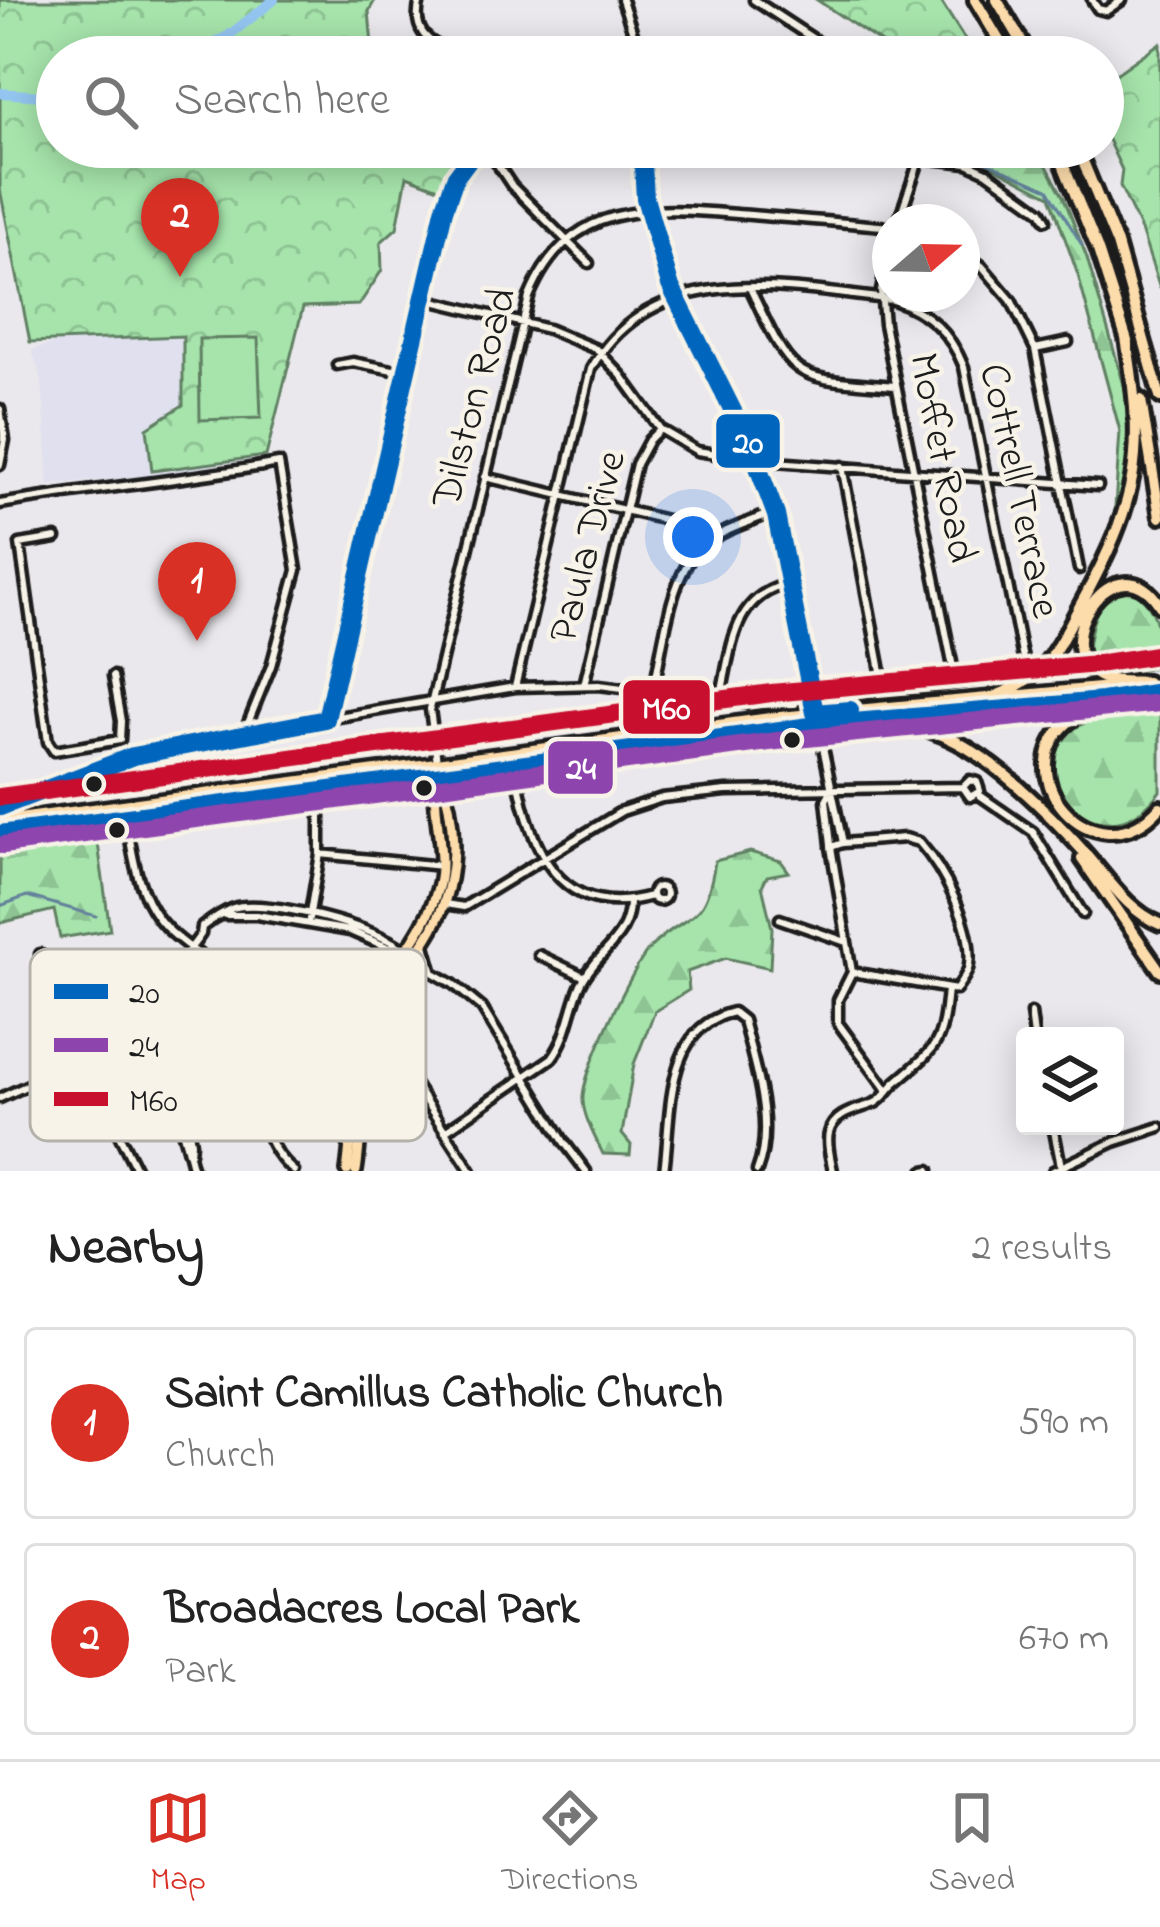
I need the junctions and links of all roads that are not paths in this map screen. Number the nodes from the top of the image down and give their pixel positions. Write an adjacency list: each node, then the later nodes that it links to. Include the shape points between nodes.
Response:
1 (420, 0): 8 (street)
2 (622, 0): 9 (street)
3 (754, 0): 10 (street)
4 (975, 0): 11 (highway)
5 (997, 0): 12 (highway)
6 (1092, 0): 7 (street, via 1106,11)
7 (1122, 0)
8 (424, 36)
9 (634, 36)
10 (809, 36)
11 (996, 36)
12 (1018, 36)
13 (462, 168): 29 (street)
14 (498, 168): 24 (street)
15 (643, 168): 21 (street)
16 (917, 168): 20 (street)
17 (977, 168): 22 (street)
18 (1065, 168): 34 (highway)
19 (1086, 168): 38 (highway)
20 (904, 204)
21 (646, 209): 23 (street, Dilston Road); 24 (street, Dilston Road, via 602,219); 30 (street)
22 (1046, 220)
23 (872, 226)
24 (566, 242): 25 (street); 33 (street, Dilston Road, via 535,281)
25 (589, 263)
26 (980, 265): 36 (street, via 1011,300)
27 (750, 288): 28 (street, Cottrell Terrace); 30 (street, Cottrell Terrace, via 710,287); 41 (street, via 799,372)
28 (872, 297)
29 (425, 299): 33 (street); 40 (street)
30 (674, 300): 37 (street, Cottrell Terrace, via 628,322); 46 (street)
31 (884, 312): 41 (street, Moffet Road)
32 (922, 312): 51 (street, Cottrell Terrace, via 964,367)
33 (522, 323): 37 (street); 50 (street, Dilston Road)
34 (1126, 338): 58 (highway); 72 (highway, via 1137,437 1122,524 1048,662)
35 (1068, 342): 36 (street)
36 (1035, 349): 52 (street)
37 (600, 353): 45 (street); 54 (street, Cottrell Terrace)
38 (1152, 359): 42 (highway); 43 (highway)
39 (337, 365): 40 (street)
40 (408, 374): 78 (street)
41 (896, 386): 49 (street, Moffet Road)
42 (1160, 386)
43 (1160, 397)
44 (0, 409): 47 (street)
45 (660, 429): 46 (street, via 698,451); 56 (street, Paula Drive, via 641,452)
46 (754, 459): 48 (street); 57 (street)
47 (0, 465)
48 (842, 465): 49 (street); 70 (street)
49 (913, 471): 51 (street); 66 (street, Moffet Road)
50 (485, 477): 54 (street); 75 (street, Dilston Road)
51 (987, 477): 52 (street); 66 (street, Cottrell Terrace, via 1025,669)
52 (1061, 483): 53 (street); 61 (street)
53 (1098, 486)
54 (560, 494): 56 (street); 68 (street, Cottrell Terrace)
55 (0, 504): 81 (street, via 279,464 297,570)
56 (626, 510): 60 (street, via 679,523); 67 (street, Paula Drive)
57 (774, 512): 60 (street); 62 (street)
58 (1160, 517)
59 (56, 538): 82 (street, via 20,544 47,742 61,753)
60 (706, 544): 69 (street, via 681,577)
61 (1079, 569)
62 (789, 584): 74 (street, via 745,609); 77 (street)
63 (1160, 606): 65 (highway, via 1143,587 1113,585 1094,601 1079,635 1096,674)
64 (113, 676): 82 (street, via 122,736)
65 (1154, 680): 72 (main road)
66 (956, 682): 70 (street)
67 (584, 685): 68 (street); 69 (street)
68 (515, 687): 75 (street)
69 (653, 692): 74 (street)
70 (884, 692): 77 (street)
71 (1160, 692): 73 (main road)
72 (993, 697): 77 (main road)
73 (1128, 698): 79 (main road); 93 (highway, via 1083,712 1060,731 1050,752 1050,788 1065,814 1100,831 1132,828)
74 (720, 699): 76 (street)
75 (432, 700): 78 (street); 84 (street, Dilston Road)
76 (795, 704)
77 (814, 707): 80 (street); 84 (main road)
78 (326, 719): 81 (street)
79 (860, 722): 80 (main road); 94 (highway, via 936,732)
80 (818, 725): 84 (main road); 88 (street)
81 (244, 733): 83 (street)
82 (96, 746): 83 (street)
83 (103, 766): 92 (street)
84 (438, 768): 86 (main road); 91 (main road); 96 (main road); 102 (main road, via 447,787)
85 (517, 772): 101 (street, via 524,818)
86 (434, 786): 90 (street); 102 (main road)
87 (963, 787): 88 (street); 89 (street, via 970,797); 89 (street, via 974,780)
88 (831, 790): 98 (street); 99 (street); 101 (street, via 662,798)
89 (978, 794): 106 (street, via 1033,832)
90 (320, 800): 96 (street); 100 (street)
91 (124, 804): 95 (main road); 96 (street)
92 (0, 807)
93 (1160, 807)
94 (1042, 809): 109 (highway, via 1128,903); 120 (highway)
95 (0, 821)
96 (127, 821): 97 (main road); 112 (street, via 146,902)
97 (0, 834)
98 (843, 843): 99 (street); 123 (street, via 905,838 928,853 957,902 969,953 969,970 956,990)
99 (831, 847): 111 (street)
100 (320, 854): 102 (street); 107 (street)
101 (542, 857): 104 (street, via 575,890); 105 (street, via 464,907)
102 (447, 867): 105 (main road); 115 (main road)
103 (651, 896): 104 (street)
104 (628, 901): 122 (street, via 625,930)
105 (445, 904): 110 (main road)
106 (1083, 914)
107 (309, 919): 112 (street, via 230,909); 114 (street)
108 (780, 919): 111 (street)
109 (1160, 925)
110 (424, 942): 116 (main road); 119 (street)
111 (846, 942): 121 (street)
112 (192, 947): 113 (street)
113 (194, 949)
114 (397, 949)
115 (413, 949)
116 (417, 949)
117 (539, 956): 122 (street)
118 (426, 967): 119 (street)
119 (432, 970): 126 (street, via 482,1008)
120 (1160, 971)
121 (852, 972): 123 (street); 128 (street, via 838,1000 838,1023)
122 (585, 977): 126 (street, via 563,1043)
123 (947, 988): 128 (street, via 940,1041)
124 (1031, 1013): 125 (street)
125 (1033, 1027)
126 (525, 1078): 132 (street); 147 (street)
127 (30, 1084): 129 (street)
128 (887, 1090): 150 (street, via 832,1126)
129 (0, 1097)
130 (426, 1101): 132 (street)
131 (1160, 1127): 140 (street)
132 (445, 1130): 146 (street)
133 (1055, 1135): 140 (street)
134 (122, 1141): 141 (street)
135 (186, 1141): 142 (street)
136 (273, 1141): 139 (street)
137 (353, 1141): 145 (main road)
138 (355, 1141): 145 (main road)
139 (284, 1163): 143 (street); 144 (street)
140 (1061, 1166): 151 (street)
141 (137, 1171)
142 (193, 1171)
143 (276, 1171)
144 (294, 1171)
145 (351, 1171)
146 (471, 1171)
147 (586, 1171)
148 (664, 1171): 149 (street, via 677,1064 700,1027 736,1012 765,1127)
149 (757, 1171)
150 (833, 1171)
151 (1053, 1171)

